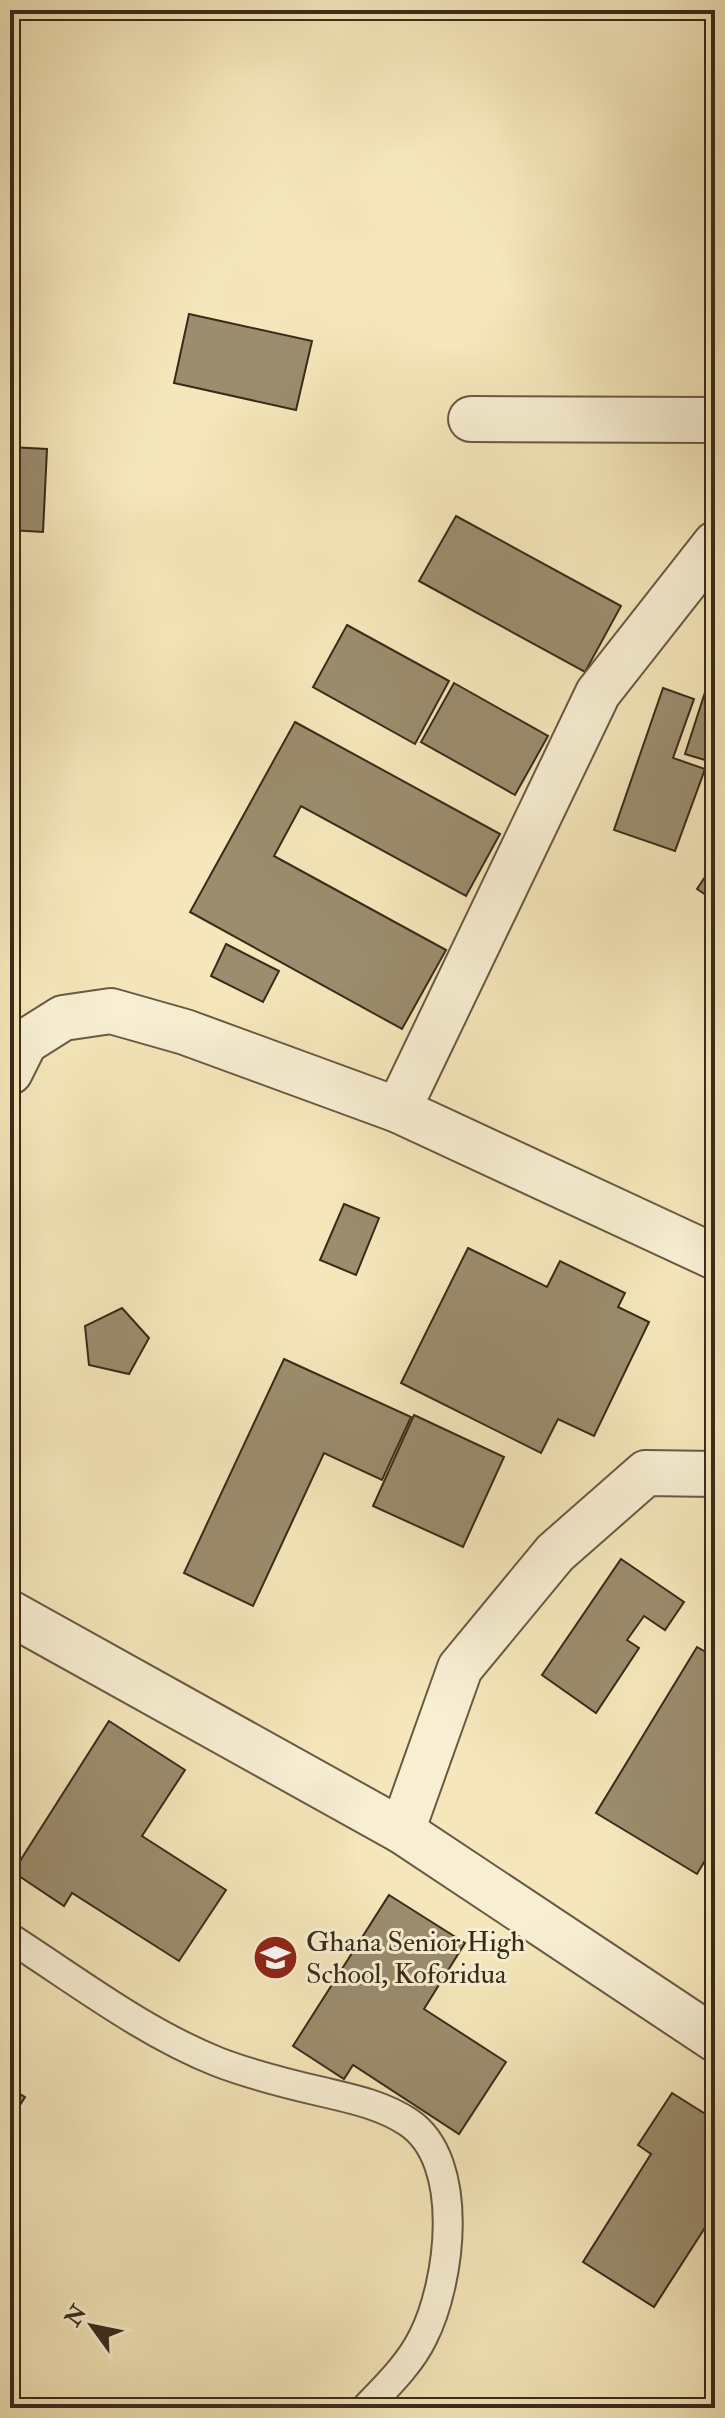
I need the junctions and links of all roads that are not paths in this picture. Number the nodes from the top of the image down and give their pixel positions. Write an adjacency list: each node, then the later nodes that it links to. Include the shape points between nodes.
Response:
1 (471, 419): 2 (street)
2 (715, 420)
3 (715, 544): 5 (street, via 598,693)
4 (10, 1072): 5 (street, via 25,1042 63,1018 111,1011 185,1032)
5 (398, 1110): 6 (street)
6 (715, 1257)
7 (715, 1474): 9 (street, via 646,1473 555,1553 460,1668)
8 (10, 1613): 9 (street)
9 (402, 1831): 11 (street)
10 (10, 1938): 12 (lane, via 156,2032 219,2062 376,2105 410,2123 429,2143 443,2175 448,2235 443,2286 423,2339)
11 (715, 2039)
12 (366, 2408)

